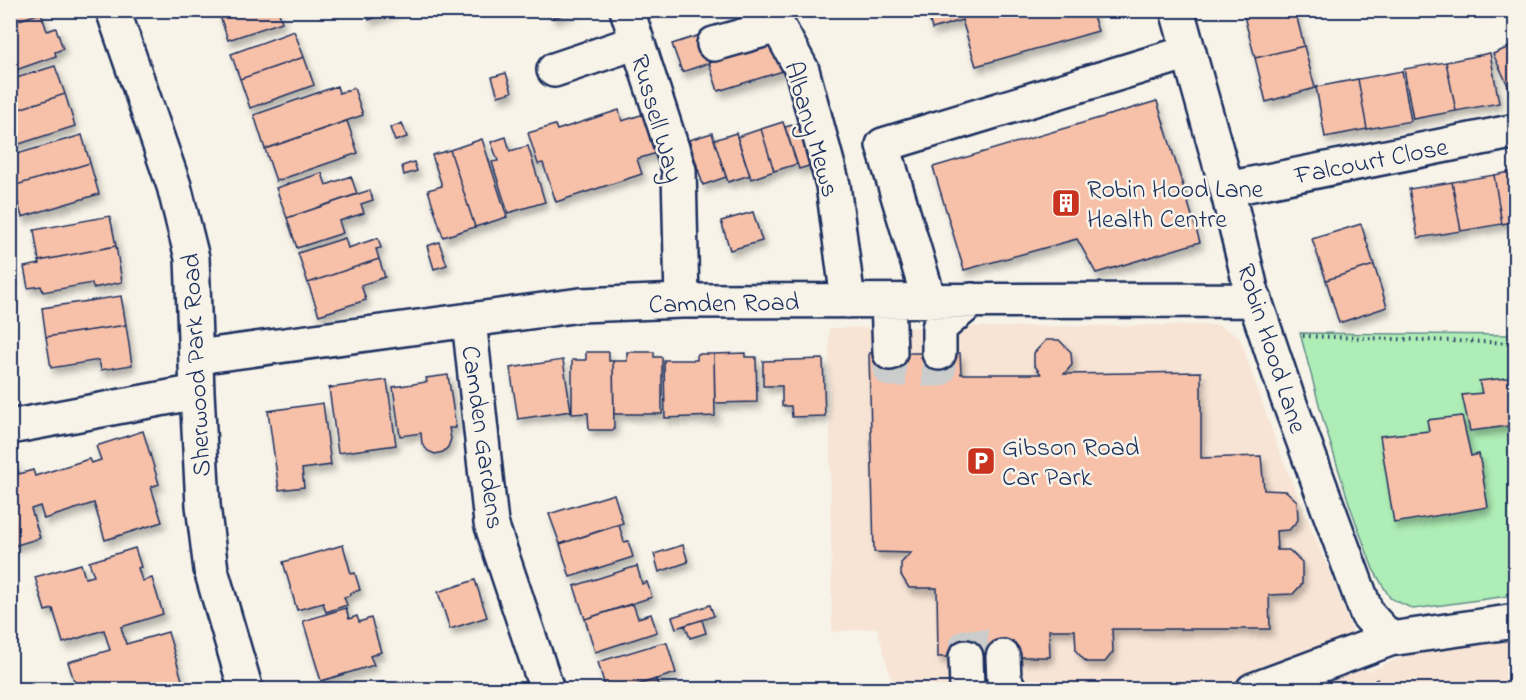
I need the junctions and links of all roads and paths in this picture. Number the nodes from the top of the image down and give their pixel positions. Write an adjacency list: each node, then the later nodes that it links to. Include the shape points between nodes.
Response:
1 (113, 10): 21 (street, Sherwood Park Road, via 174,186 192,258)
2 (627, 10): 4 (street, Russell Way)
3 (1177, 10): 6 (street, Robin Hood Lane)
4 (637, 42): 7 (street, Russell Way); 13 (street, Russell Way, via 679,170)
5 (714, 44): 14 (street, Albany Mews, via 778,26 802,70 832,185)
6 (1189, 52): 9 (street, Robin Hood Lane); 10 (street, via 884,145)
7 (554, 70)
8 (1515, 131): 9 (street, Falcourt Close)
9 (1227, 189): 12 (street, Robin Hood Lane)
10 (929, 300): 11 (street, Camden Road); 15 (street, Camden Road)
11 (972, 300): 12 (street, Camden Road); 20 (street, via 939,328)
12 (1255, 300): 17 (street, Robin Hood Lane)
13 (682, 301): 14 (street, Camden Road); 16 (street, Camden Road, via 580,305)
14 (848, 301): 15 (street, Camden Road)
15 (888, 301): 19 (street)
16 (468, 320): 21 (street, Camden Road); 29 (street, Camden Gardens, via 491,523)
17 (1267, 335): 18 (path); 25 (street, Robin Hood Lane, via 1367,614)
18 (1515, 343)
19 (890, 353)
20 (939, 353)
21 (197, 357): 22 (street, Sherwood Park Road)
22 (196, 392): 23 (street); 28 (street, Sherwood Park Road, via 211,570)
23 (10, 427)
24 (1515, 621): 25 (street)
25 (1390, 639): 32 (street)
26 (966, 657): 30 (street)
27 (1004, 657): 31 (street, via 1004,679)
28 (246, 690)
29 (547, 690)
30 (967, 690)
31 (1010, 690)
32 (1253, 690)

